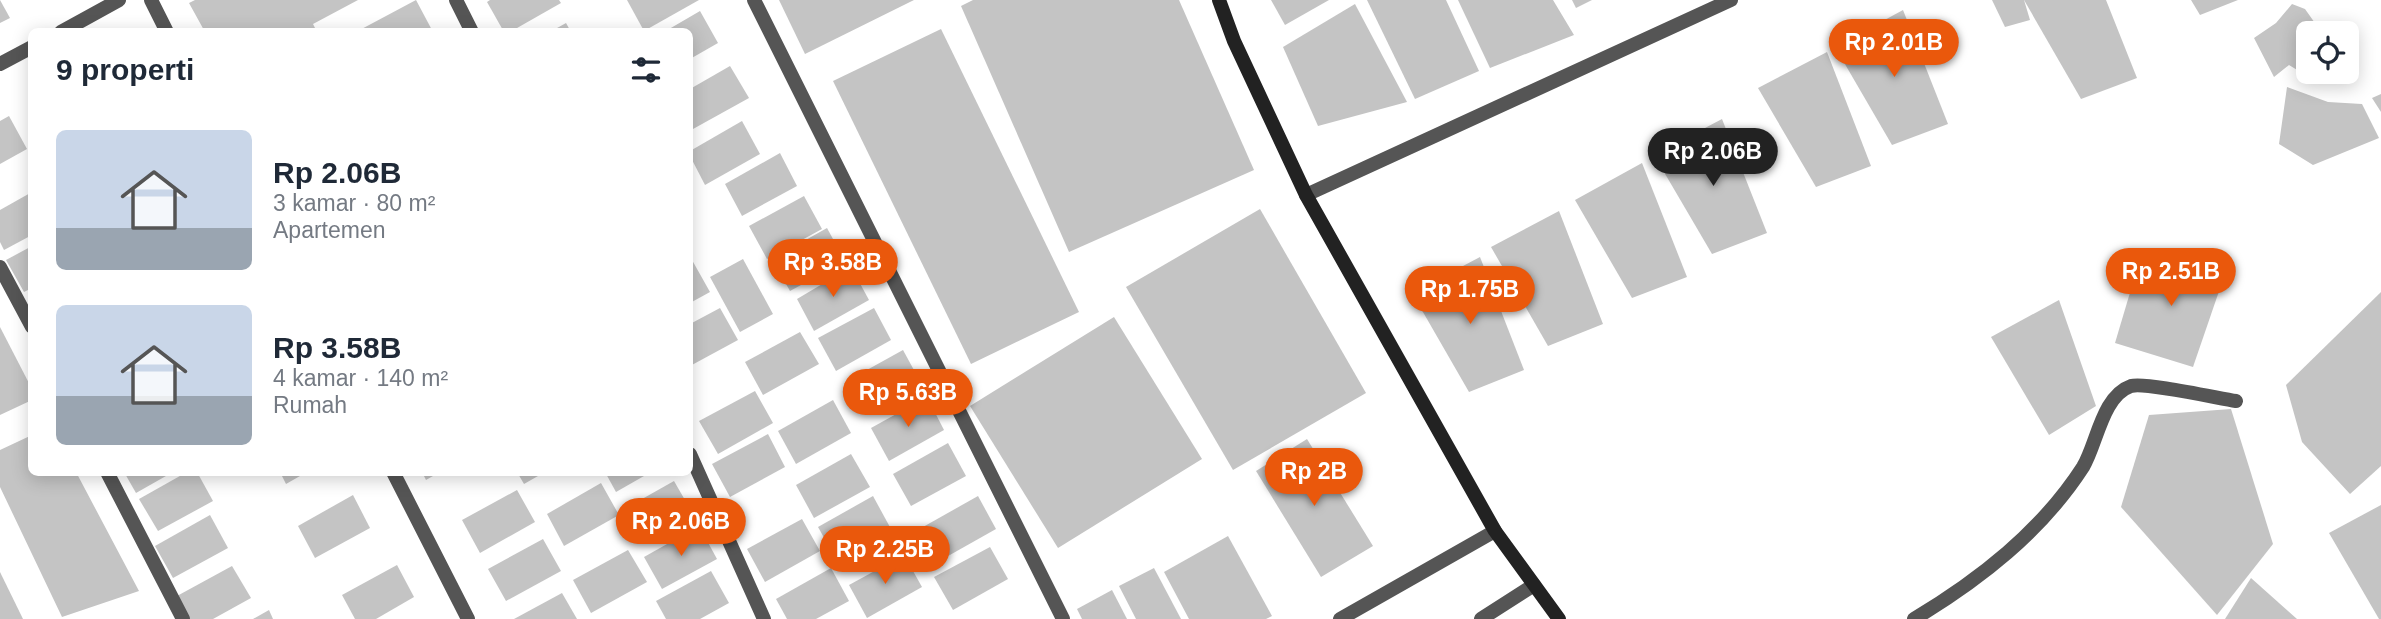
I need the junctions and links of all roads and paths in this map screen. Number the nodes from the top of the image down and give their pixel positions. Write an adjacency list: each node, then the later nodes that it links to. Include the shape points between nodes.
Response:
1 (119, 0): 7 (street)
2 (151, 0): 8 (street)
3 (456, 0): 9 (street)
4 (754, 0): 24 (street)
5 (1219, 0): 12 (main road)
6 (1731, 0): 12 (street)
7 (68, 28)
8 (165, 28)
9 (470, 28)
10 (28, 49): 11 (street)
11 (0, 64)
12 (1306, 195): 19 (main road)
13 (0, 267): 14 (street)
14 (28, 320)
15 (2236, 401): 28 (street, via 2149,386 2123,391 2106,412 2084,466 2036,524 2005,557)
16 (693, 461): 23 (street)
17 (109, 476): 21 (street)
18 (395, 476): 22 (street)
19 (1495, 531): 20 (main road); 25 (street)
20 (1534, 585): 26 (street); 27 (main road)
21 (183, 619)
22 (468, 619)
23 (764, 619)
24 (1063, 619)
25 (1340, 619)
26 (1481, 619)
27 (1559, 619)
28 (1914, 619)

